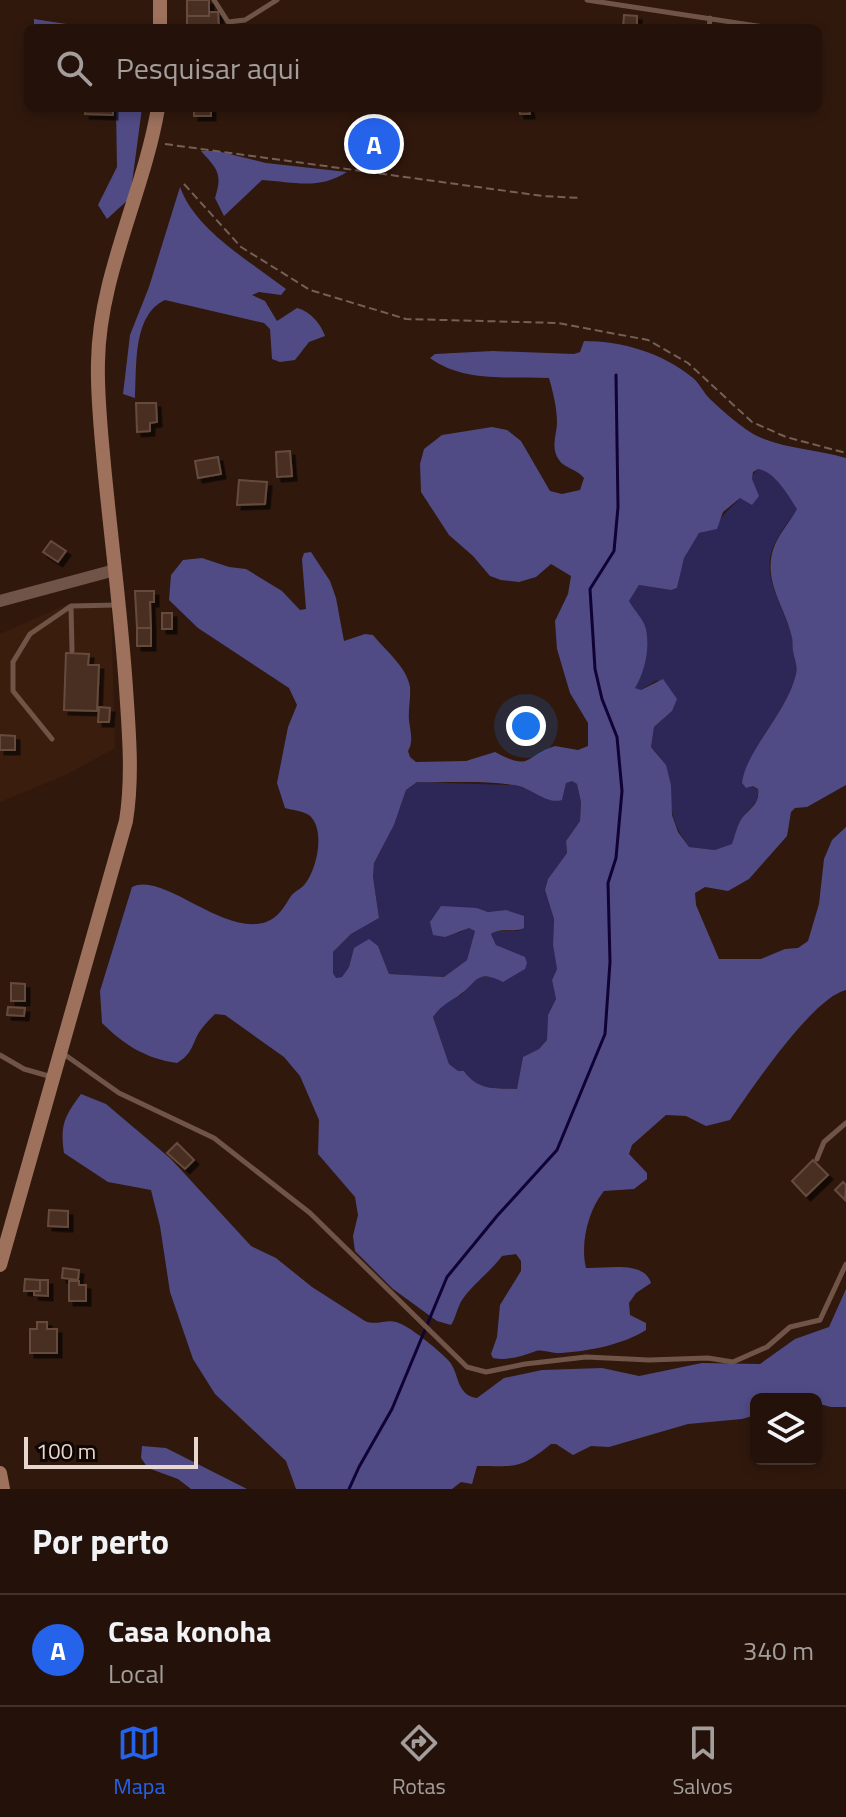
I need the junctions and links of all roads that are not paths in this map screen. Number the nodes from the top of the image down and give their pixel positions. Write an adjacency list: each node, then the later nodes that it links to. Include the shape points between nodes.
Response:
1 (160, 0): 6 (main road)
2 (214, 0): 3 (lane, via 228,22 245,20)
3 (277, 0)
4 (587, 0): 5 (lane)
5 (710, 18): 7 (lane); 8 (lane)
6 (160, 24)
7 (709, 24)
8 (747, 24)
9 (157, 112): 10 (main road, via 101,326 99,409)
10 (115, 570): 11 (street); 12 (main road)
11 (0, 601)
12 (120, 605): 13 (lane); 16 (main road, via 131,757 126,821)
13 (71, 606): 14 (lane); 15 (lane, via 30,634 13,662 13,691)
14 (72, 651)
15 (52, 739)
16 (61, 1052): 18 (main road); 21 (lane, via 119,1093 214,1138 310,1213 467,1367 486,1372 586,1357 733,1362 767,1347 790,1327 820,1320)
17 (0, 1055): 18 (lane)
18 (53, 1077): 22 (main road)
19 (846, 1123): 20 (lane, via 824,1142)
20 (817, 1159)
21 (846, 1264)
22 (0, 1265)
23 (0, 1473): 24 (main road)
24 (3, 1489)

